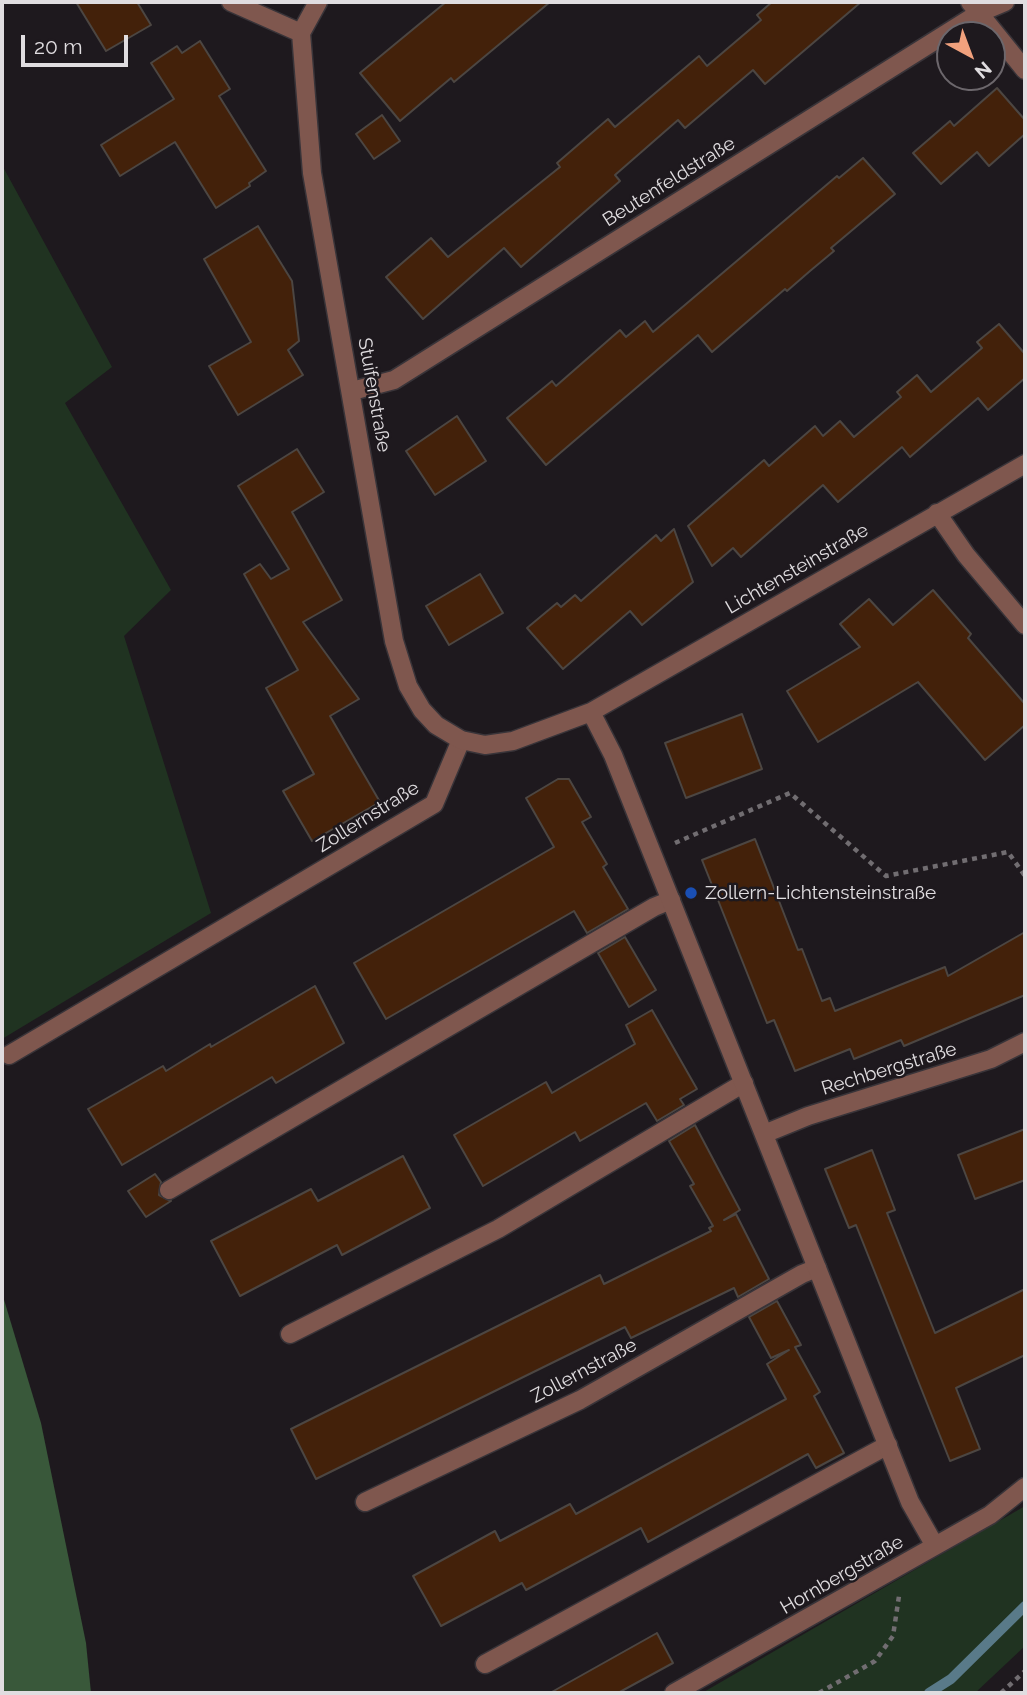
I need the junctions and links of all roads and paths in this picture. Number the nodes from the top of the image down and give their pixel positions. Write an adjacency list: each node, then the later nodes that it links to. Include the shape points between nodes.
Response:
1 (231, 2): 5 (street)
2 (318, 2): 5 (street)
3 (1005, 2): 4 (street, Beutenfeldstraße)
4 (974, 7): 6 (street); 7 (street, Beutenfeldstraße, via 394,380)
5 (301, 33): 7 (street, Stuifenstraße, via 312,173)
6 (1025, 70)
7 (352, 391): 12 (street, Stuifenstraße, via 394,641 408,686 436,725)
8 (1025, 464): 9 (street, Lichtensteinstraße)
9 (937, 513): 10 (street); 11 (street, Lichtensteinstraße)
10 (1025, 625)
11 (591, 712): 12 (street, via 513,741 485,746); 13 (street, via 614,755)
12 (461, 740): 17 (street, Zollernstraße, via 434,804)
13 (652, 853): 14 (path, via 790,793 886,876 1007,852); 15 (street)
14 (1025, 876)
15 (671, 900): 18 (street); 20 (street)
16 (1025, 1042): 19 (street, Rechbergstraße, via 991,1059)
17 (9, 1055)
18 (744, 1083): 19 (street); 22 (street, via 498,1229)
19 (764, 1134): 21 (street)
20 (169, 1190)
21 (817, 1268): 23 (street); 25 (street, Zollernstraße, via 580,1400)
22 (290, 1334)
23 (888, 1445): 26 (street, via 910,1502); 28 (street)
24 (1025, 1487): 26 (street, Hornbergstraße, via 990,1515)
25 (365, 1502)
26 (935, 1546): 27 (street, Hornbergstraße)
27 (904, 1564): 30 (street, Hornbergstraße); 31 (path, via 893,1636 875,1661)
28 (485, 1664)
29 (1025, 1671): 32 (path)
30 (674, 1693)
31 (819, 1693)
32 (1001, 1693)

